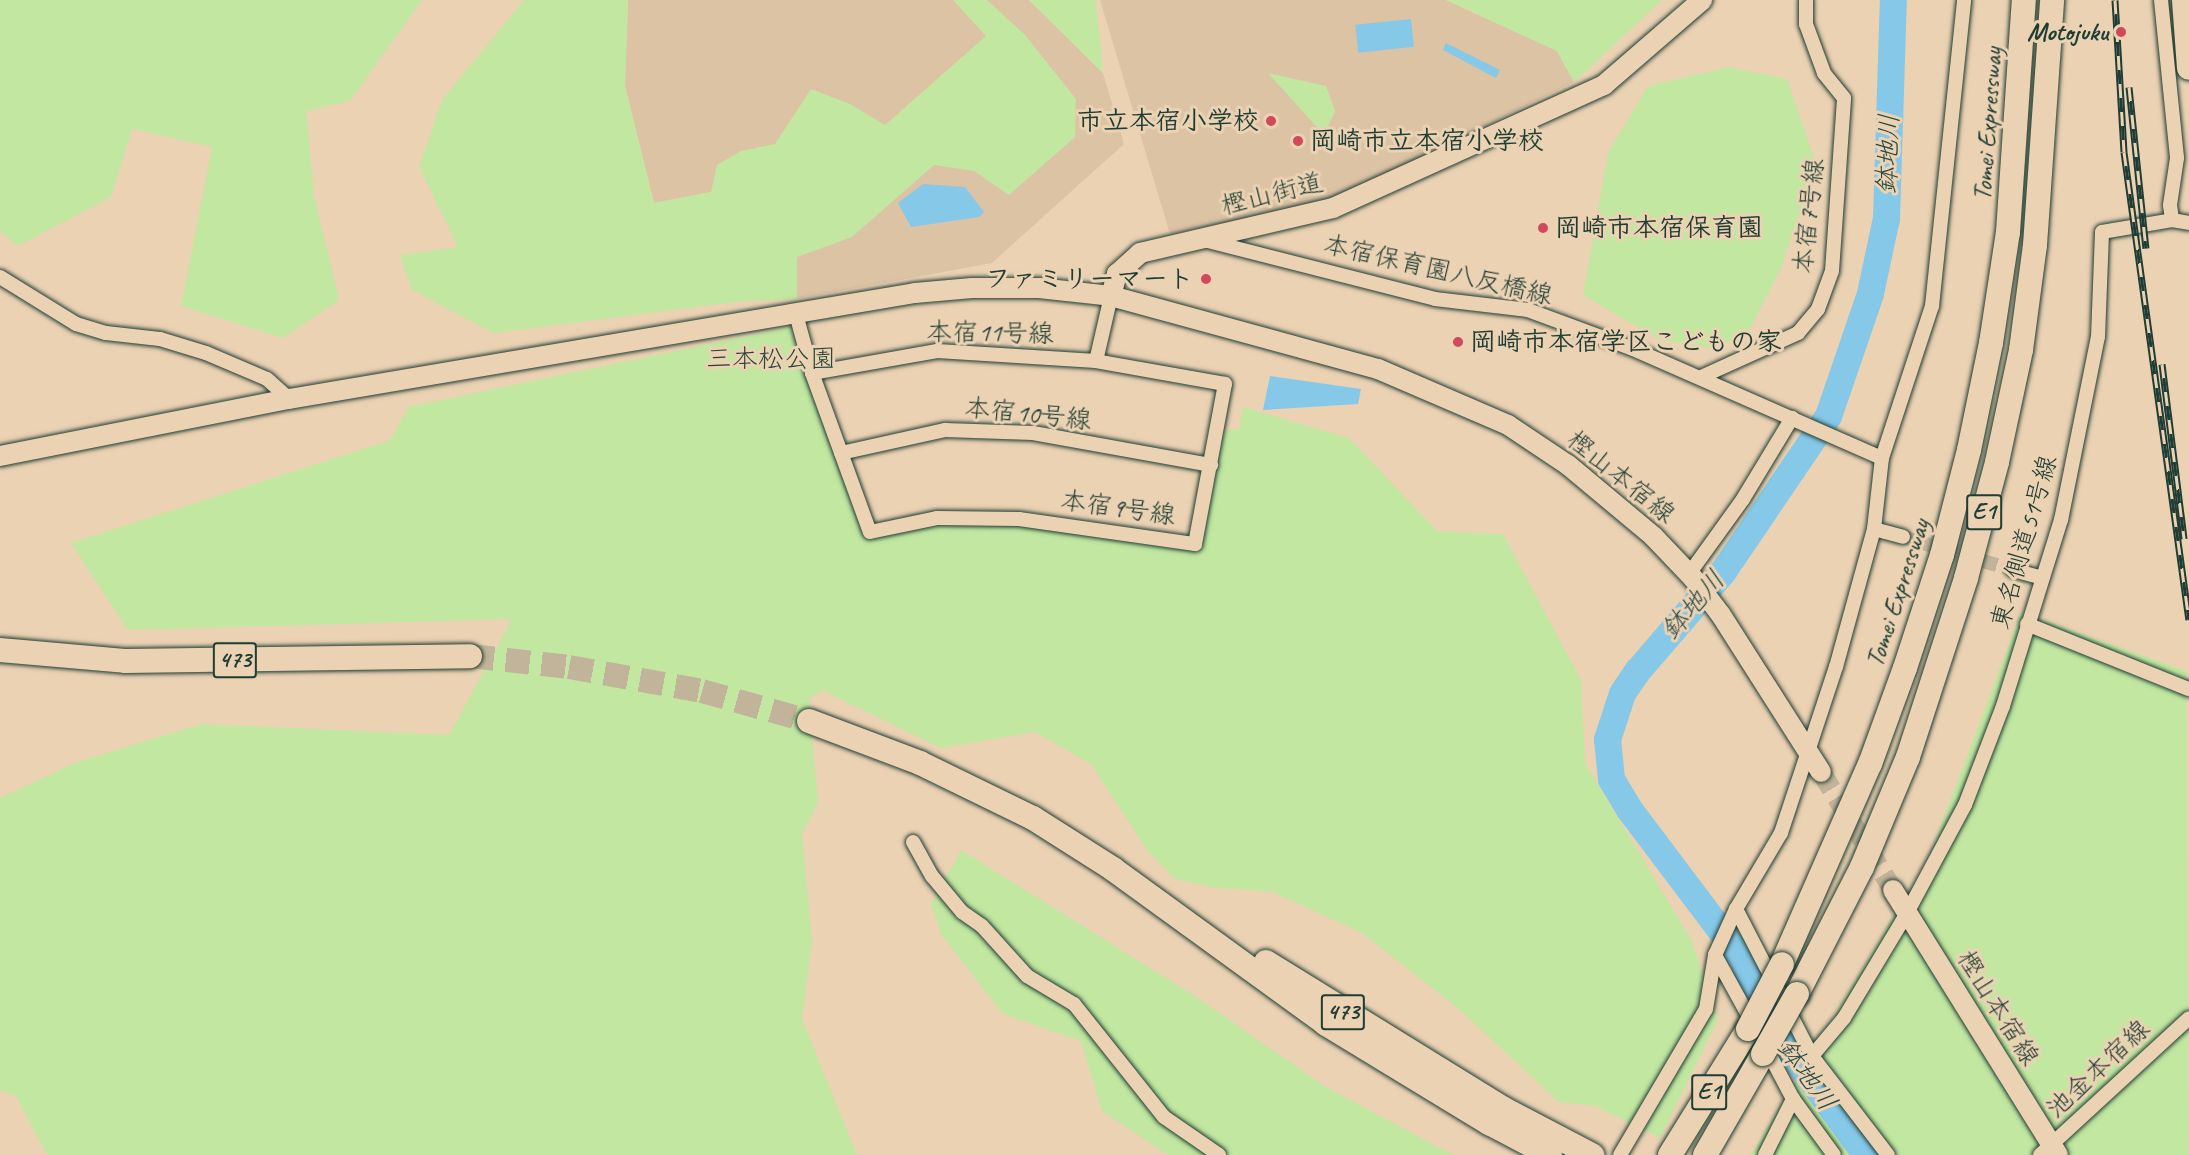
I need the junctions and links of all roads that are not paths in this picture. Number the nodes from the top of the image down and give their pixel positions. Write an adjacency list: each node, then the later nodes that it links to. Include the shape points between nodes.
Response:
1 (1702, 0): 11 (street, 樫山街道, via 1604,85 1333,208)
2 (1806, 0): 17 (street, 本宿7号線, via 1806,24 1824,73 1844,98 1832,271 1818,309 1798,333)
3 (1964, 0): 22 (street, via 1932,306)
4 (2024, 0): 50 (highway, Tomei Expressway / E1, bridge, via 2008,232 1969,450 1942,555 1870,765 1782,964 1748,1029)
5 (2052, 0): 51 (highway, E1, bridge, via 2035,245 2021,350 1966,578 1908,757 1862,867 1797,994)
6 (2161, 0): 9 (street, via 2177,158 2170,205)
7 (2184, 0): 8 (highway)
8 (2189, 68)
9 (2172, 220): 10 (street); 28 (street, 東名側道51号線, via 2102,232 2098,337 2061,520)
10 (2189, 223)
11 (1202, 240): 13 (street, 樫山街道, via 1140,253 1117,274); 17 (street, 本宿保育園八反橋線, via 1436,299 1528,310)
12 (0, 277): 18 (street, via 56,314 106,333 160,339 206,353 267,379)
13 (1111, 296): 14 (street, 樫山本宿線, via 1039,288 972,288 915,293); 15 (street); 27 (street, 樫山本宿線, via 1378,369 1508,425 1615,501)
14 (796, 314): 16 (street); 18 (street, 樫山本宿線)
15 (1096, 361): 16 (street, 本宿11号線, via 937,351); 23 (street, 本宿9号線, via 1225,384)
16 (812, 373): 20 (street, 本宿9号線)
17 (1701, 377): 19 (street, 本宿保育園八反橋線)
18 (289, 399): 21 (street, 樫山本宿線)
19 (1792, 418): 22 (street, 本宿保育園八反橋線); 27 (street)
20 (841, 453): 23 (street, 本宿10号線, via 956,430 1033,433); 23 (street, 本宿9号線, via 870,532 937,518 1019,519 1195,544)
21 (0, 456)
22 (1882, 458): 24 (street)
23 (1211, 465)
24 (1874, 529): 25 (street); 34 (street)
25 (1903, 537)
26 (2013, 570): 28 (street)
27 (1691, 576): 34 (street, 樫山本宿線, via 1721,615)
28 (2042, 578): 29 (street, 東名側道51号線)
29 (2027, 624): 32 (street); 40 (street, 東名側道51号線, via 2003,706 1965,805)
30 (0, 650): 31 (highway, 473, via 124,661)
31 (470, 656)
32 (2189, 689)
33 (809, 722): 37 (highway, 473, via 920,763 1033,818)
34 (1809, 753): 35 (street); 39 (street, via 1780,833)
35 (1821, 772)
36 (913, 842): 47 (street, via 932,876 962,912 982,926 1027,976 1074,1004 1164,1117)
37 (1113, 869): 45 (highway, 473, via 1196,915 1333,1006 1502,1108); 48 (highway, 473, via 1326,1024 1489,1124)
38 (1893, 890): 40 (street, 樫山本宿線)
39 (1736, 909): 41 (street); 43 (street)
40 (1907, 913): 43 (street, 東名側道51号線, via 1844,1018); 46 (street, 樫山本宿線)
41 (1715, 955): 44 (street); 49 (street, via 1706,1009)
42 (2189, 1018): 46 (street, 池金本宿線)
43 (1812, 1056): 54 (street)
44 (1793, 1099): 52 (street); 53 (street)
45 (1585, 1152)
46 (2050, 1152)
47 (1219, 1155)
48 (1550, 1155)
49 (1620, 1155)
50 (1670, 1155)
51 (1705, 1155)
52 (1765, 1155)
53 (1834, 1155)
54 (1888, 1155)

